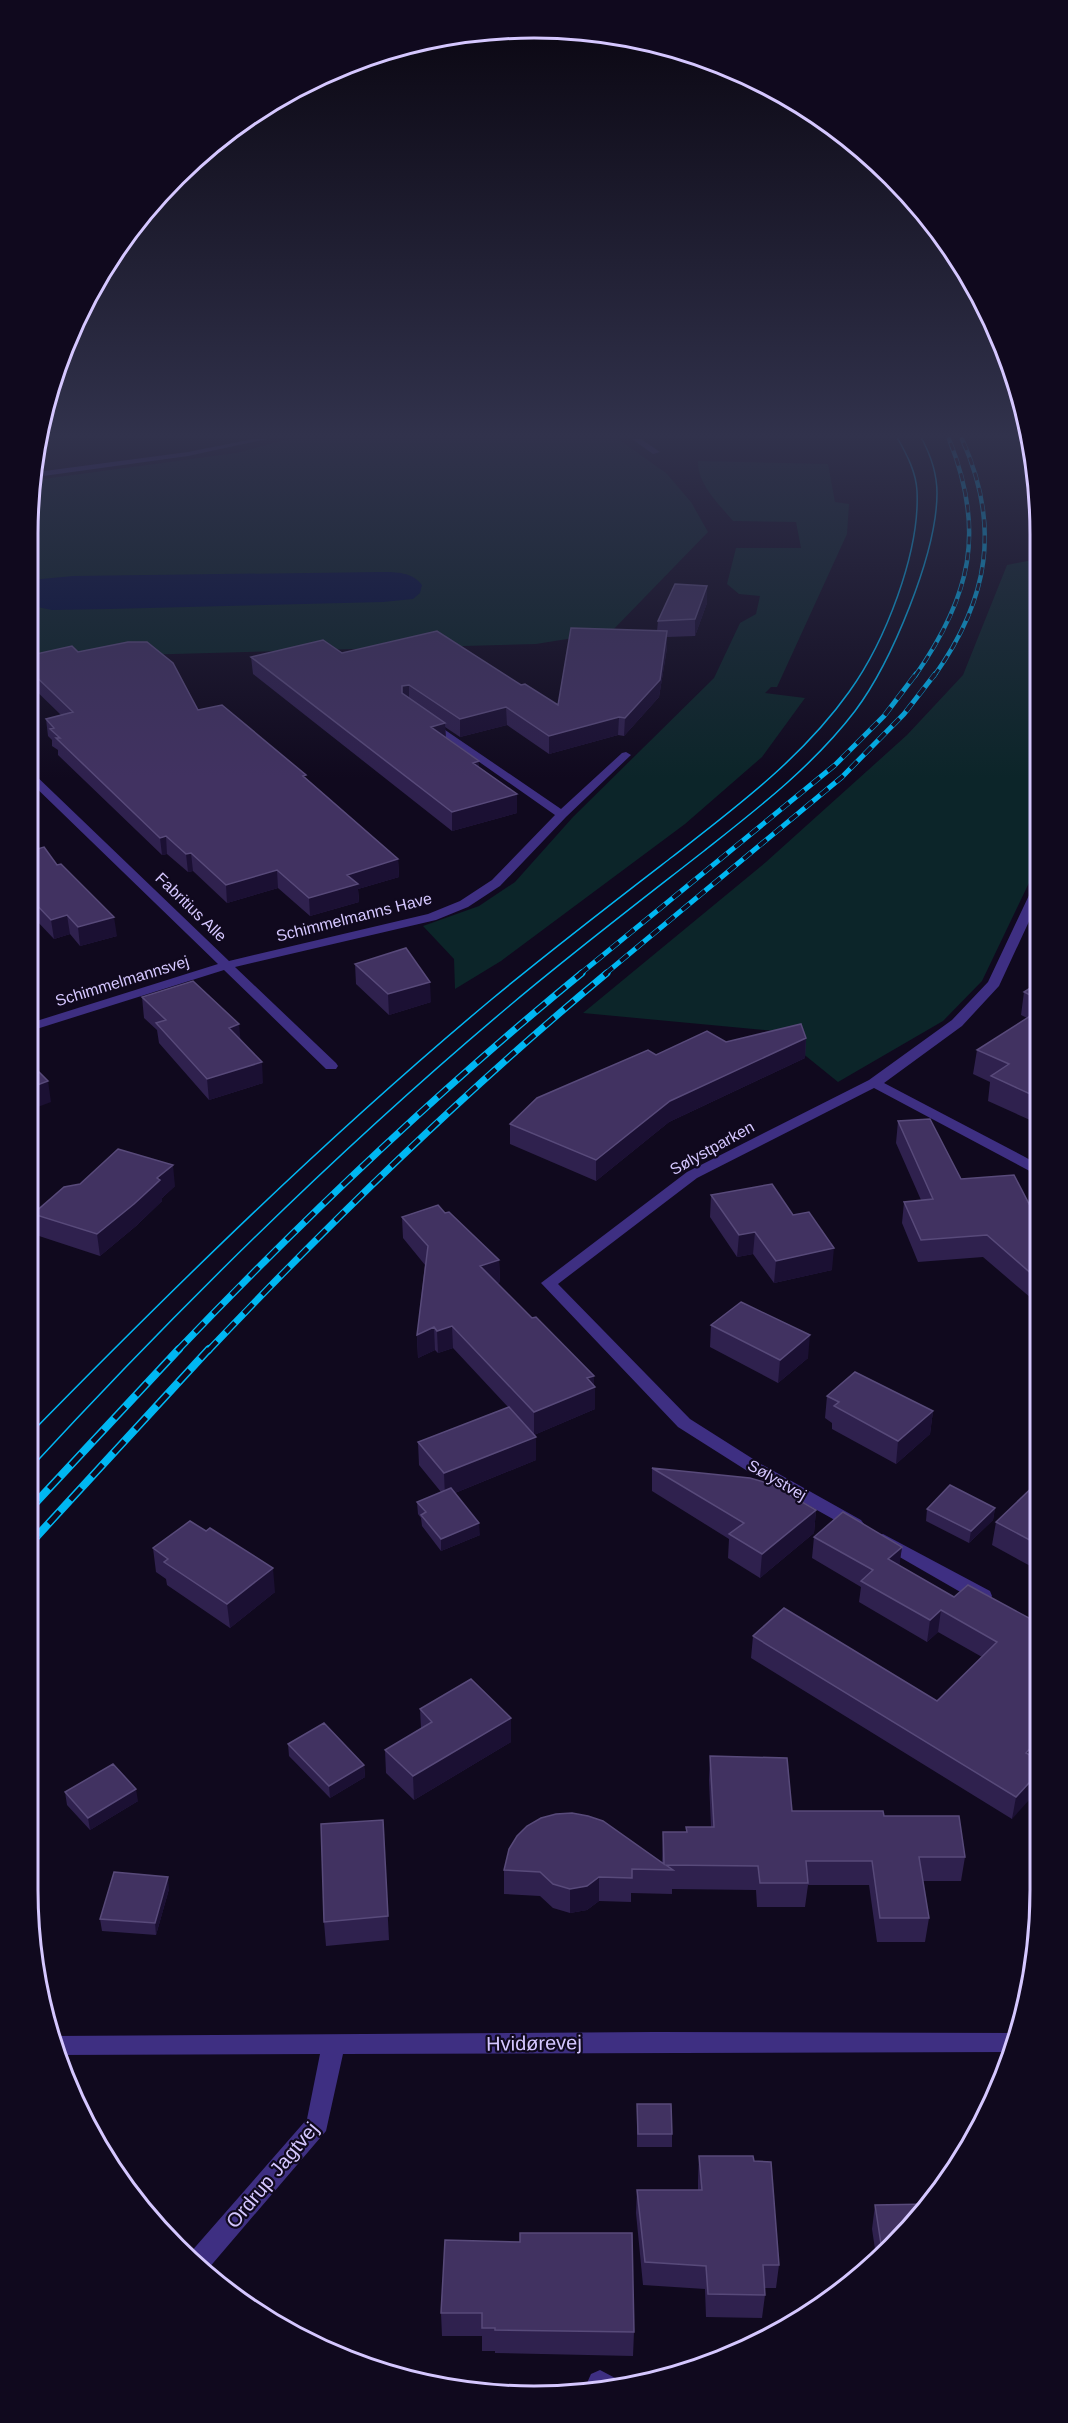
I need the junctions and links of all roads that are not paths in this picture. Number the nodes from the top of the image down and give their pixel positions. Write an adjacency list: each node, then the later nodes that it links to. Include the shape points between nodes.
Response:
1 (418, 714): 4 (street)
2 (627, 755): 4 (street, Schimmelmanns Have)
3 (38, 784): 6 (street, Fabritius Alle)
4 (562, 815): 6 (street, Schimmelmanns Have, via 496,883 464,903 432,917)
5 (1030, 907): 9 (street, Sølystparken, via 994,983 957,1023)
6 (227, 965): 7 (street, Schimmelmannsvej); 8 (street, Fabritius Alle)
7 (38, 1025)
8 (331, 1066)
9 (874, 1083): 10 (street); 11 (street, Sølystparken, via 692,1175)
10 (1030, 1166)
11 (549, 1283): 12 (street, Sølystvej, via 684,1423 755,1468)
12 (999, 1606)
13 (1006, 2042): 15 (street, Hvidørevej, via 682,2040)
14 (63, 2045): 15 (street, Hvidørevej)
15 (333, 2046): 16 (street, Ordrup Jagtvej, via 318,2124)
16 (202, 2257)

